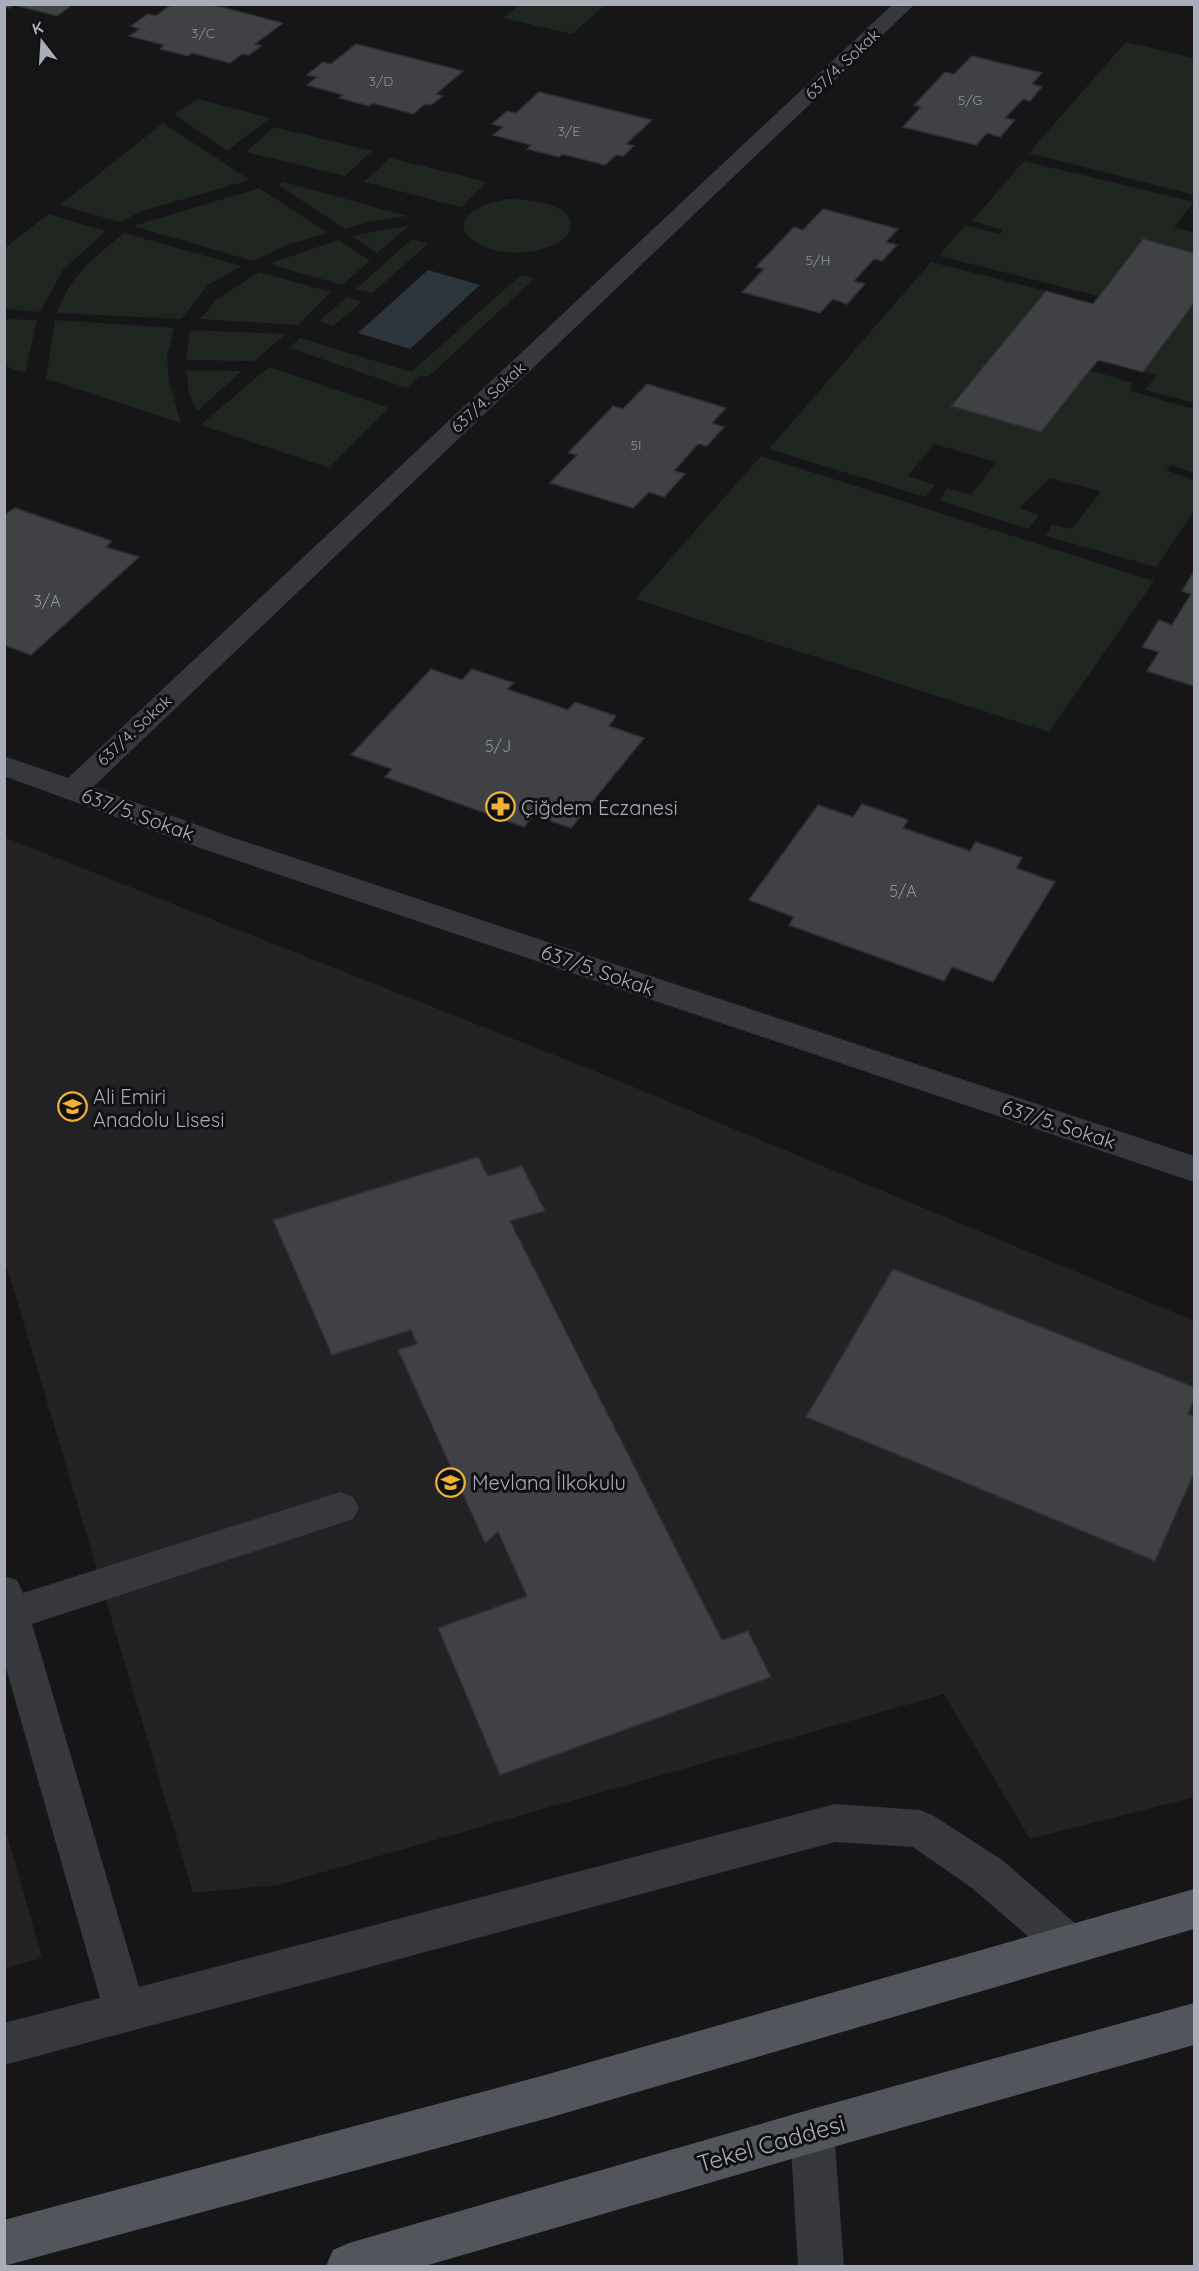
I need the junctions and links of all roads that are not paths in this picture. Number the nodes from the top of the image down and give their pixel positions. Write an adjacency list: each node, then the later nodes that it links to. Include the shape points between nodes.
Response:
1 (904, 4): 3 (street, 637/4. Sokak)
2 (4, 765): 3 (street, 637/5. Sokak)
3 (72, 789): 4 (street, 637/5. Sokak, via 214,842)
4 (1194, 1167)
5 (340, 1508): 6 (street)
6 (8, 1603): 9 (street)
7 (1194, 1909): 8 (main road)
8 (1069, 1945): 9 (street, via 987,1874 920,1829 835,1823); 13 (main road, via 545,2097)
9 (125, 2012): 11 (street)
10 (1194, 2024): 12 (main road, Tekel Caddesi)
11 (4, 2044)
12 (812, 2131): 14 (main road, Tekel Caddesi); 15 (street)
13 (4, 2243)
14 (349, 2266)
15 (820, 2266)

